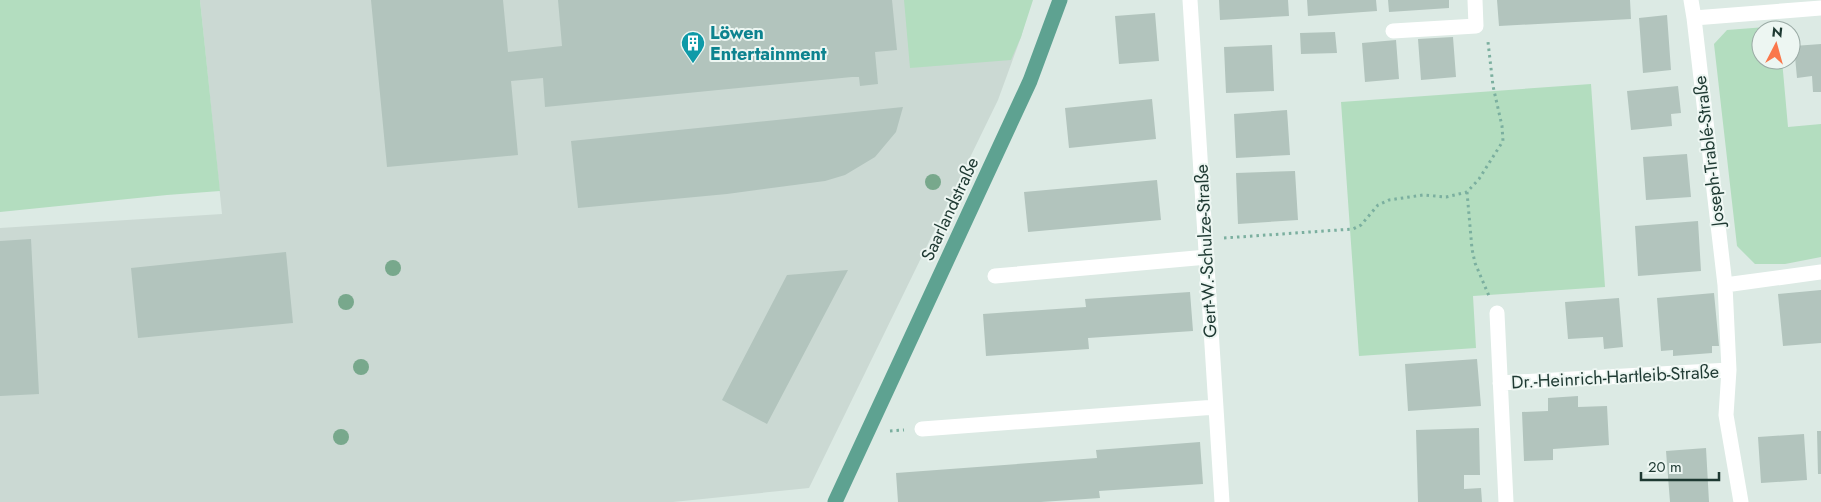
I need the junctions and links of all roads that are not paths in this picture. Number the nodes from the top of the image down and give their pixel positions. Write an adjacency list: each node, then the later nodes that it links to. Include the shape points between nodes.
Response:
1 (1060, 0): 18 (main road, Saarlandstraße, via 1030,80)
2 (1190, 0): 9 (street, Gert-W.-Schulze-Straße)
3 (1475, 0): 8 (street, via 1476,26)
4 (1691, 0): 7 (street, Joseph-Trablé-Straße)
5 (1768, 5): 6 (street); 7 (street)
6 (1821, 8)
7 (1694, 18): 12 (street, Joseph-Trablé-Straße)
8 (1393, 31)
9 (1207, 257): 11 (street); 16 (street, Gert-W.-Schulze-Straße)
10 (1821, 272): 12 (street)
11 (995, 276)
12 (1725, 285): 14 (street, Joseph-Trablé-Straße)
13 (1497, 313): 15 (street, Dr.-Heinrich-Hartleib-Straße)
14 (1729, 370): 15 (street, Dr.-Heinrich-Hartleib-Straße); 21 (street, Joseph-Trablé-Straße, via 1726,415)
15 (1500, 383): 20 (street, Dr.-Heinrich-Hartleib-Straße)
16 (1216, 407): 17 (street); 19 (street, Gert-W.-Schulze-Straße)
17 (922, 429)
18 (835, 502)
19 (1222, 502)
20 (1506, 502)
21 (1741, 502)

